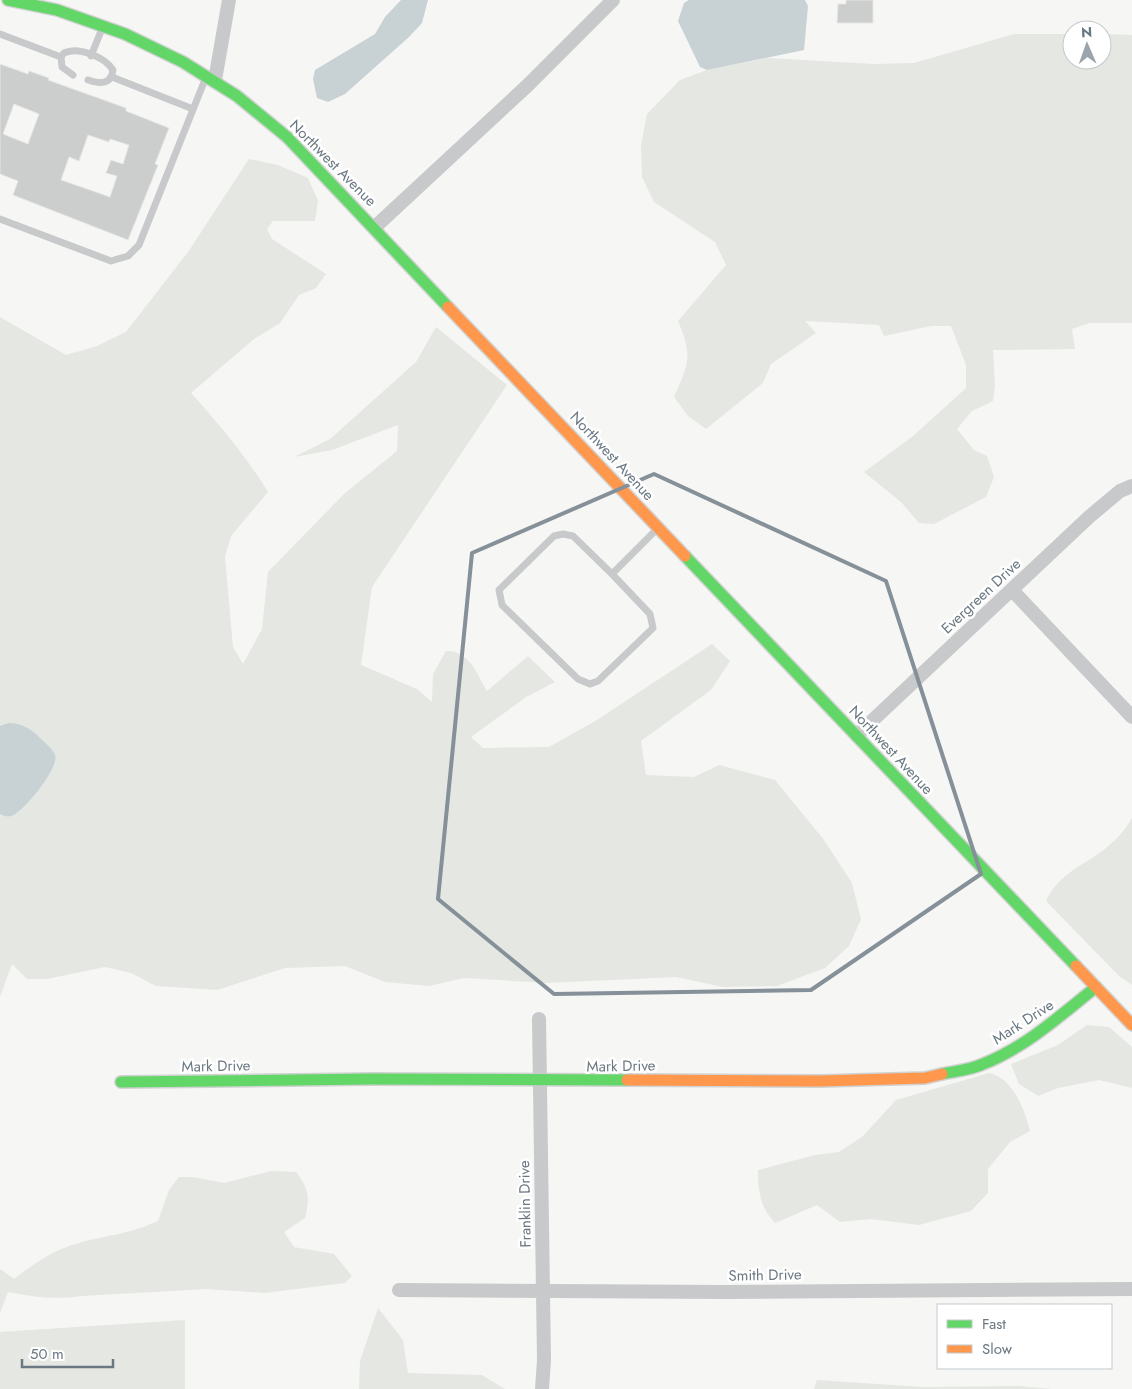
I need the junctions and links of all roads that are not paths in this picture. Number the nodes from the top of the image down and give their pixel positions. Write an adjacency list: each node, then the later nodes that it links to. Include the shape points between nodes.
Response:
1 (8, 0): 4 (street, Northwest Avenue, via 62,11)
2 (229, 0): 10 (street)
3 (613, 0): 14 (street, via 528,85)
4 (103, 24): 6 (lane); 10 (street, Northwest Avenue, via 148,43)
5 (0, 34): 7 (lane)
6 (91, 56): 7 (lane, via 69,50); 9 (lane, via 109,64 113,70)
7 (61, 57): 8 (lane, via 62,67)
8 (74, 74)
9 (112, 77): 11 (lane, via 102,83); 12 (lane)
10 (211, 78): 12 (lane); 14 (street, Northwest Avenue, via 264,116)
11 (88, 80)
12 (193, 109): 13 (lane, via 139,245 128,256 112,260)
13 (0, 220)
14 (375, 227): 16 (street, Northwest Avenue)
15 (1132, 486): 18 (street, Evergreen Drive, via 1120,491 1089,516)
16 (659, 527): 17 (lane); 20 (street, Northwest Avenue)
17 (612, 574): 17 (lane, via 573,536 563,534 554,536 499,590 499,597 502,606 578,679 590,684 598,681 653,628 650,614)
18 (1012, 590): 19 (street); 20 (street, Evergreen Drive)
19 (1132, 717)
20 (857, 735): 21 (street, Northwest Avenue)
21 (1096, 988): 23 (street, Northwest Avenue); 25 (street, Mark Drive, via 1034,1036 1000,1056 982,1065 925,1078)
22 (539, 1019): 25 (street, Franklin Drive)
23 (1132, 1025)
24 (121, 1082): 25 (street, Mark Drive, via 371,1079)
25 (540, 1082): 27 (street, Franklin Drive)
26 (398, 1290): 27 (street, Smith Drive)
27 (543, 1290): 28 (street, Smith Drive); 29 (street, Franklin Drive)
28 (1132, 1290)
29 (542, 1389)

